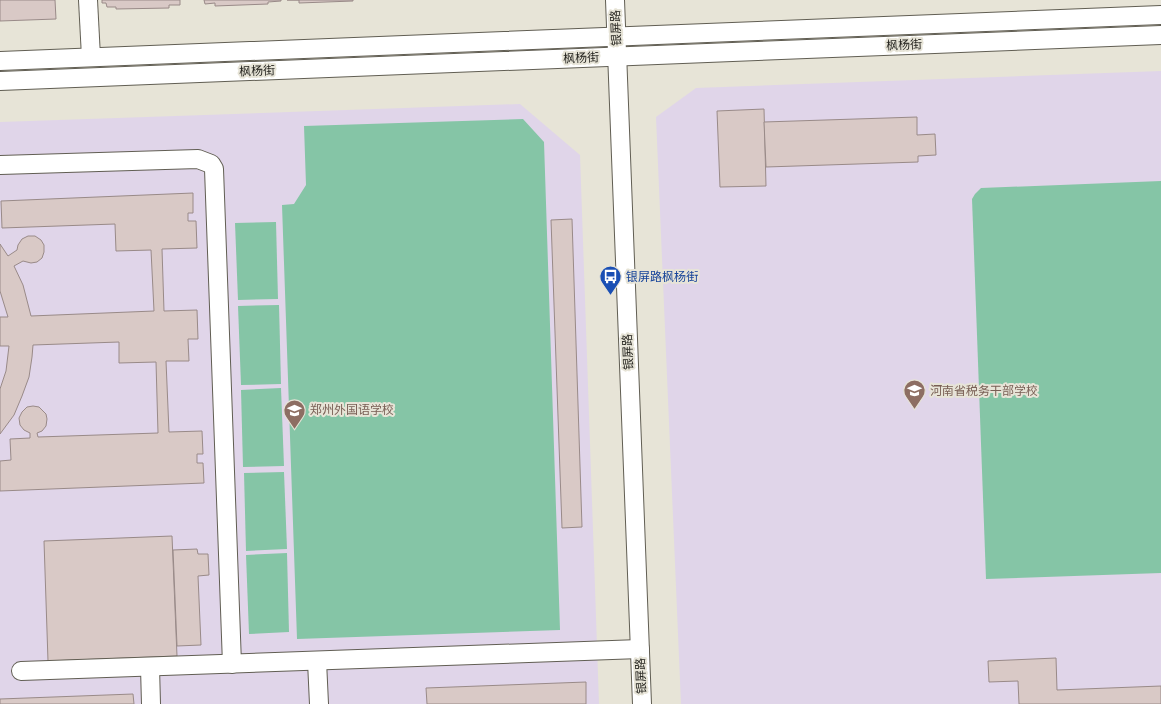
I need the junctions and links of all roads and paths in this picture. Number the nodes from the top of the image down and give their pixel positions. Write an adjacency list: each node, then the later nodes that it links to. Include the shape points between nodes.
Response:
1 (88, 0): 6 (street)
2 (615, 0): 5 (street, 银屏路)
3 (1161, 15): 5 (street, 枫杨街)
4 (1161, 35): 7 (street, 枫杨街)
5 (616, 36): 6 (street, 枫杨街); 7 (street, 银屏路)
6 (90, 57): 8 (street, 枫杨街)
7 (617, 57): 9 (street, 枫杨街); 11 (street, 银屏路)
8 (0, 61)
9 (0, 81)
10 (0, 166): 13 (street, via 198,159 211,164 214,169)
11 (640, 649): 12 (street); 18 (street, 银屏路)
12 (317, 661): 13 (street); 17 (street)
13 (232, 664): 14 (street)
14 (150, 666): 15 (street); 16 (street)
15 (21, 671)
16 (151, 704)
17 (319, 704)
18 (642, 704)

